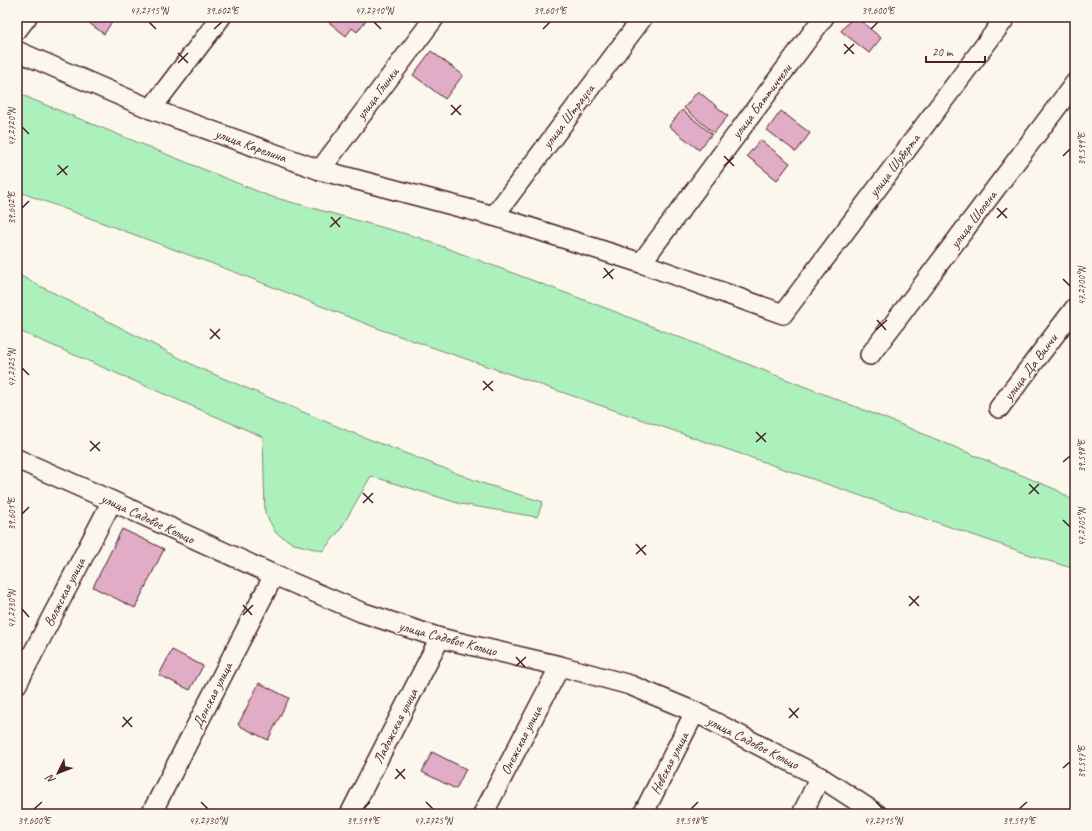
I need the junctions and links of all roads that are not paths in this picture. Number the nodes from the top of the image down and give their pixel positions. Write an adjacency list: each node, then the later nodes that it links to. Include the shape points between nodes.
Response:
1 (26, 17): 7 (street)
2 (221, 17): 10 (street)
3 (435, 17): 11 (street, улица Глинки)
4 (643, 17): 12 (street, улица Штрауса)
5 (824, 17): 13 (street, улица Баттиччели)
6 (1006, 17): 15 (street, улица Шуберта)
7 (17, 30)
8 (17, 51): 10 (street, улица Карелина)
9 (1075, 83): 16 (street, улица Шопена)
10 (151, 109): 11 (street, улица Карелина)
11 (320, 170): 12 (street, улица Карелина)
12 (494, 216): 13 (street, улица Карелина)
13 (641, 262): 15 (street, улица Карелина)
14 (1075, 308): 17 (street, улица Да Винчи)
15 (782, 314)
16 (870, 356)
17 (999, 408)
18 (17, 459): 19 (street, улица Садовое Кольцо)
19 (112, 501): 20 (street, улица Садовое Кольцо); 23 (street, Волжская улица)
20 (274, 575): 21 (street, улица Садовое Кольцо, via 361,612); 26 (street, Донская улица)
21 (440, 638): 22 (street, улица Садовое Кольцо); 27 (street, Ладожская улица)
22 (560, 666): 24 (street, улица Садовое Кольцо, via 630,684); 28 (street, Онежская улица)
23 (17, 684)
24 (695, 712): 25 (street, улица Садовое Кольцо); 29 (street, Невская улица)
25 (820, 776): 30 (street); 31 (street, улица Садовое Кольцо)
26 (151, 814)
27 (350, 814)
28 (483, 814)
29 (643, 814)
30 (802, 814)
31 (877, 814)

